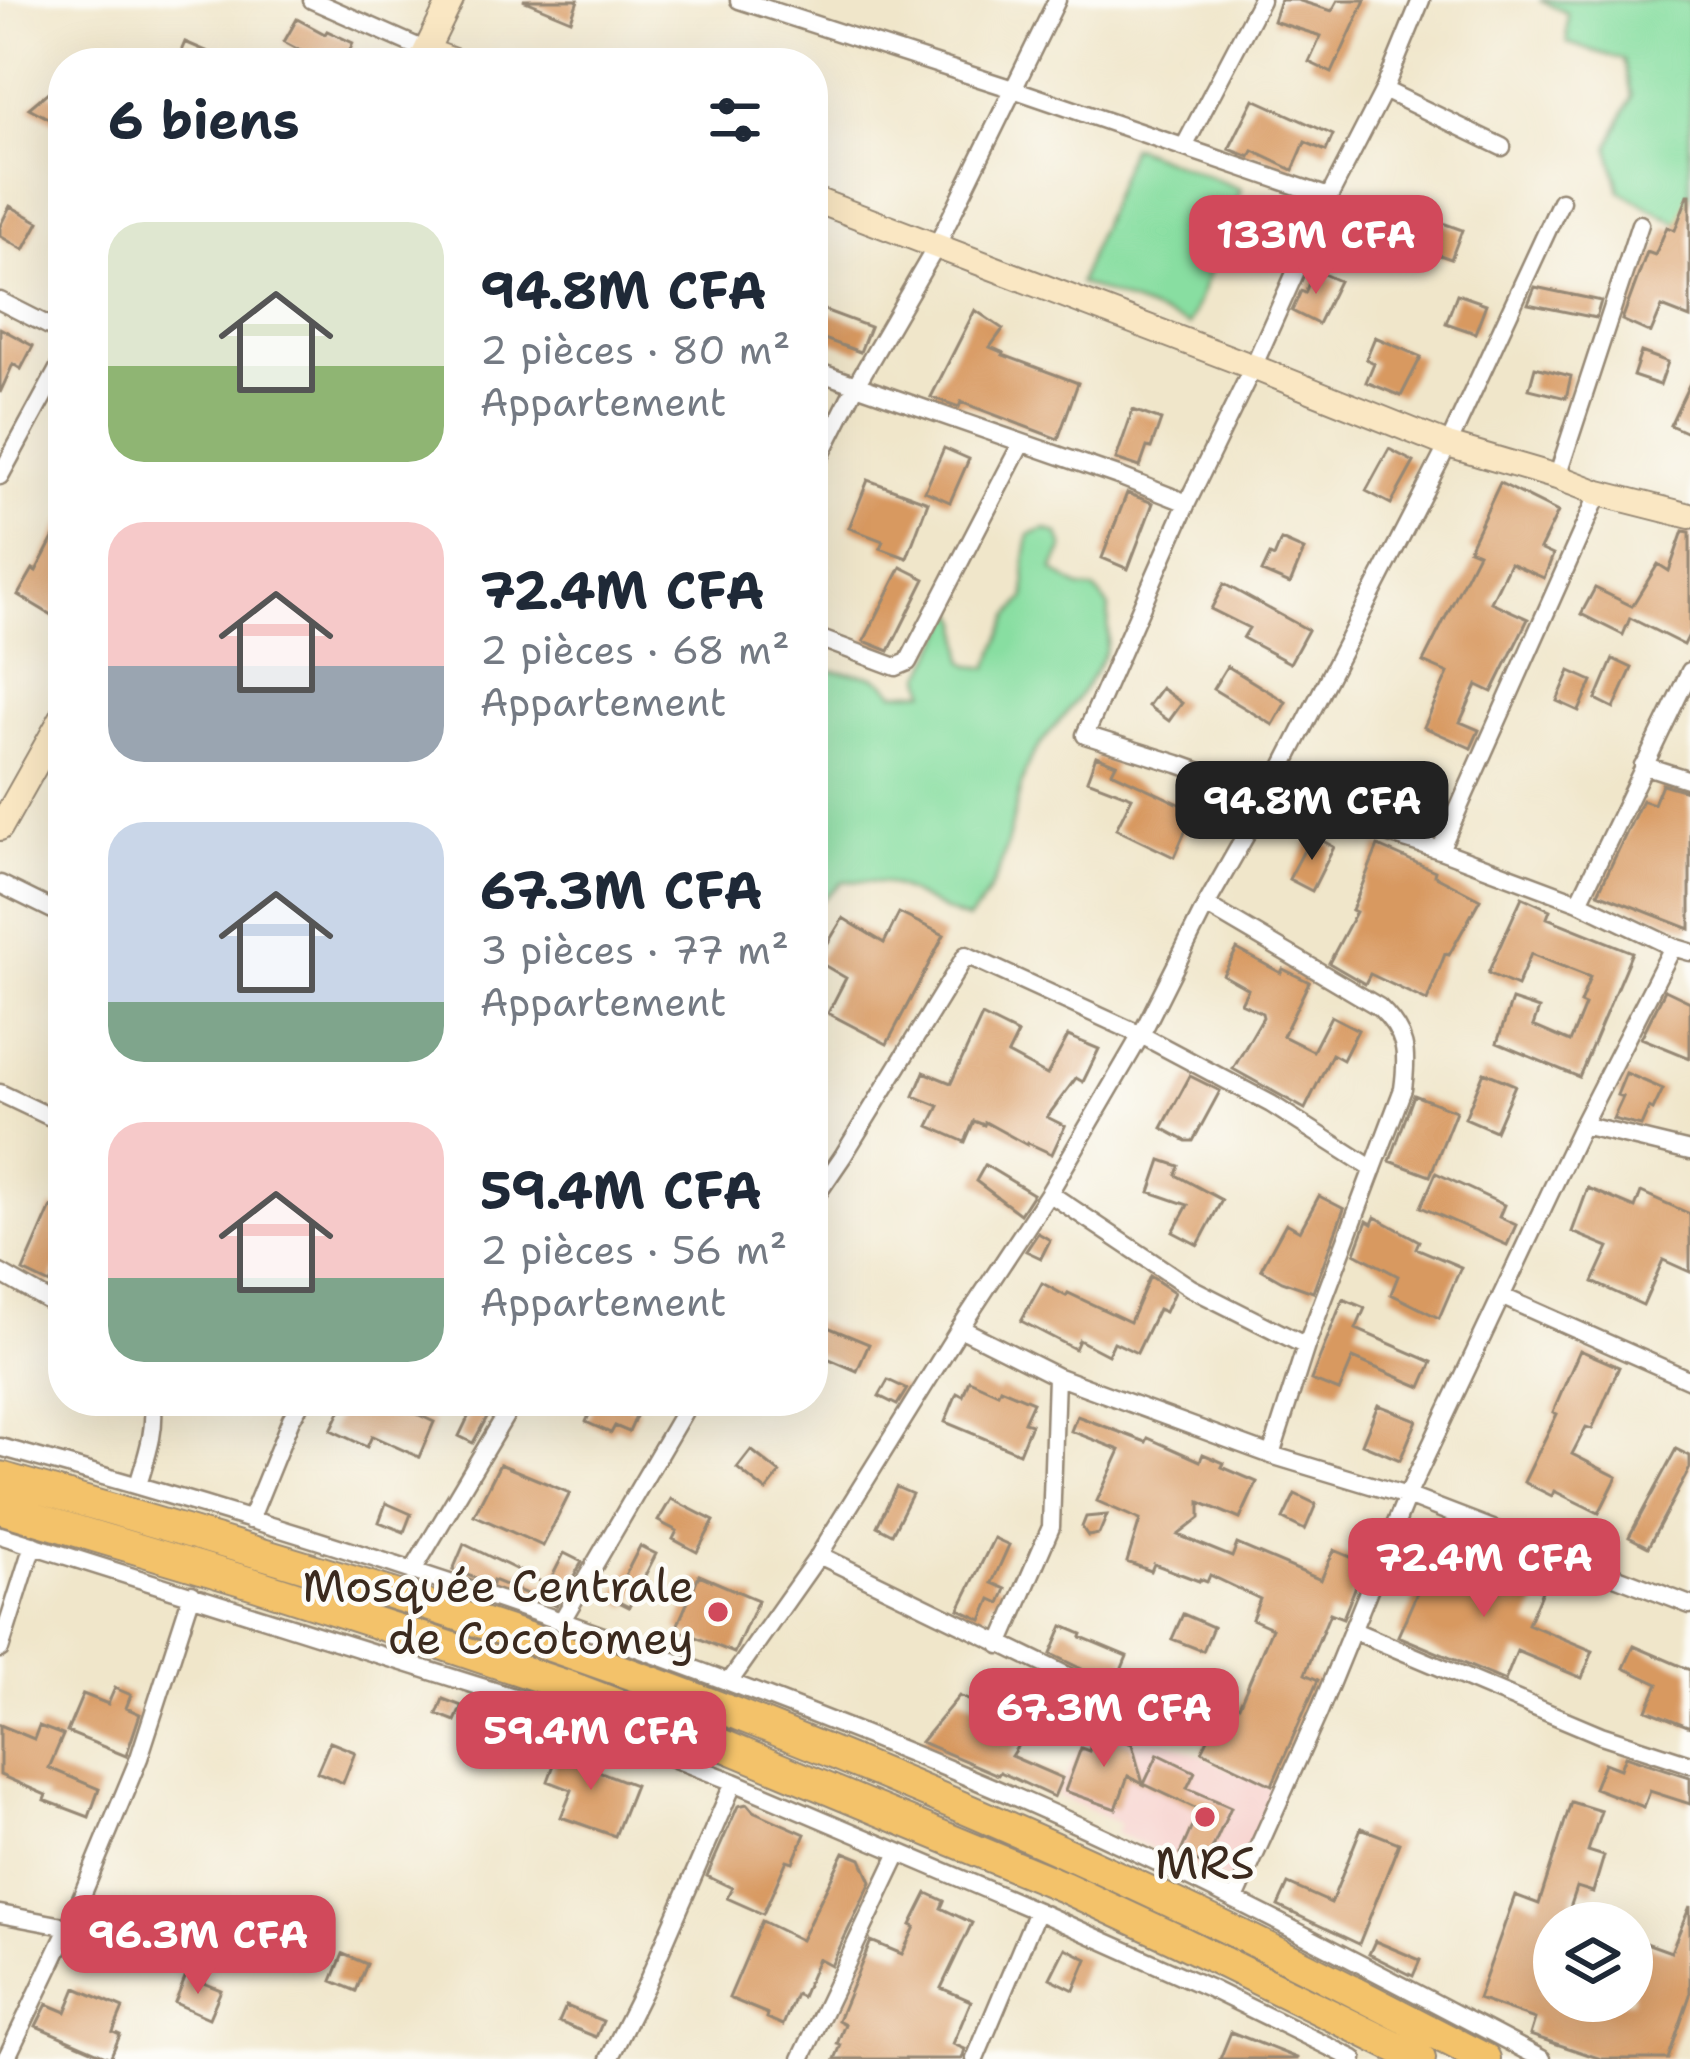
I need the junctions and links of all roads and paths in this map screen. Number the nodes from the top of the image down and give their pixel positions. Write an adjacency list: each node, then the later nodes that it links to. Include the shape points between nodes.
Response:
1 (312, 0): 7 (street)
2 (451, 0): 8 (street)
3 (739, 0): 9 (street)
4 (1057, 0): 9 (street)
5 (1262, 0): 11 (street)
6 (1421, 0): 10 (street)
7 (405, 48)
8 (427, 48)
9 (1013, 89): 11 (street); 17 (street)
10 (1384, 90): 12 (street); 13 (street)
11 (1184, 147): 13 (street)
12 (1502, 147)
13 (1329, 197): 20 (street)
14 (1561, 201): 26 (street)
15 (828, 205): 17 (street)
16 (1640, 224): 28 (street)
17 (936, 247): 20 (street); 22 (street)
18 (0, 301): 19 (street)
19 (48, 325)
20 (1253, 367): 26 (street); 30 (street)
21 (828, 375): 22 (street)
22 (856, 385): 24 (street); 25 (street)
23 (48, 388): 27 (street)
24 (828, 441)
25 (1021, 444): 30 (street); 32 (street, via 908,662 896,667)
26 (1448, 445): 28 (street); 37 (street)
27 (0, 476)
28 (1557, 477): 29 (street)
29 (1599, 493): 31 (street); 39 (street)
30 (1187, 503): 37 (street, via 1084,735)
31 (1689, 514)
32 (828, 642)
33 (1690, 671): 35 (street)
34 (48, 751): 38 (street)
35 (1642, 765): 36 (street); 41 (street)
36 (1690, 781)
37 (1268, 796): 39 (street); 42 (street)
38 (0, 828)
39 (1440, 850): 41 (street)
40 (0, 884): 43 (street)
41 (1579, 902): 44 (street)
42 (1207, 905): 45 (street); 50 (street, via 1396,1024 1406,1067)
43 (48, 908)
44 (1681, 949): 48 (street)
45 (1141, 1035): 50 (street); 51 (street, via 966,955); 52 (street)
46 (0, 1093): 47 (street)
47 (48, 1116)
48 (1582, 1125): 49 (street); 54 (street)
49 (1690, 1151)
50 (1373, 1169): 57 (street)
51 (828, 1178)
52 (1049, 1193): 56 (street); 57 (street, via 1190,1288)
53 (0, 1273): 55 (street)
54 (1503, 1297): 59 (street); 68 (street)
55 (48, 1300)
56 (960, 1328): 58 (street); 73 (street)
57 (1306, 1346): 65 (street)
58 (1056, 1376): 65 (street); 79 (street, via 1051,1527)
59 (1690, 1380)
60 (153, 1416): 67 (street)
61 (293, 1416): 70 (street)
62 (505, 1416): 74 (street)
63 (681, 1416): 77 (street)
64 (0, 1447): 67 (street)
65 (1271, 1455): 68 (street)
66 (0, 1478): 96 (highway, via 310,1569 723,1709 1074,1856)
67 (137, 1485): 70 (street)
68 (1407, 1496): 76 (street); 78 (street)
69 (0, 1508): 95 (highway, via 407,1633 708,1738 1083,1896)
70 (250, 1520): 74 (street)
71 (0, 1535): 72 (street)
72 (33, 1545): 75 (street); 80 (street)
73 (819, 1555): 79 (street); 81 (street)
74 (412, 1572): 77 (street)
75 (192, 1594): 84 (street, via 526,1701); 89 (street, via 139,1758)
76 (1690, 1605)
77 (561, 1622): 81 (street)
78 (1352, 1630): 83 (street, via 1600,1735); 86 (street)
79 (1000, 1645): 82 (street, via 1156,1719 1185,1685)
80 (0, 1649)
81 (730, 1681): 86 (street, via 984,1784)
82 (1219, 1688)
83 (1690, 1764)
84 (734, 1782): 85 (street); 91 (street)
85 (898, 1853): 87 (street); 92 (street)
86 (1235, 1899): 97 (street)
87 (1037, 1911): 93 (street); 94 (street)
88 (0, 1914): 89 (street)
89 (69, 1927): 90 (street)
90 (6, 2059)
91 (609, 2059)
92 (801, 2059)
93 (976, 2059)
94 (1354, 2059)
95 (1420, 2059)
96 (1485, 2059)
97 (1542, 2059)

